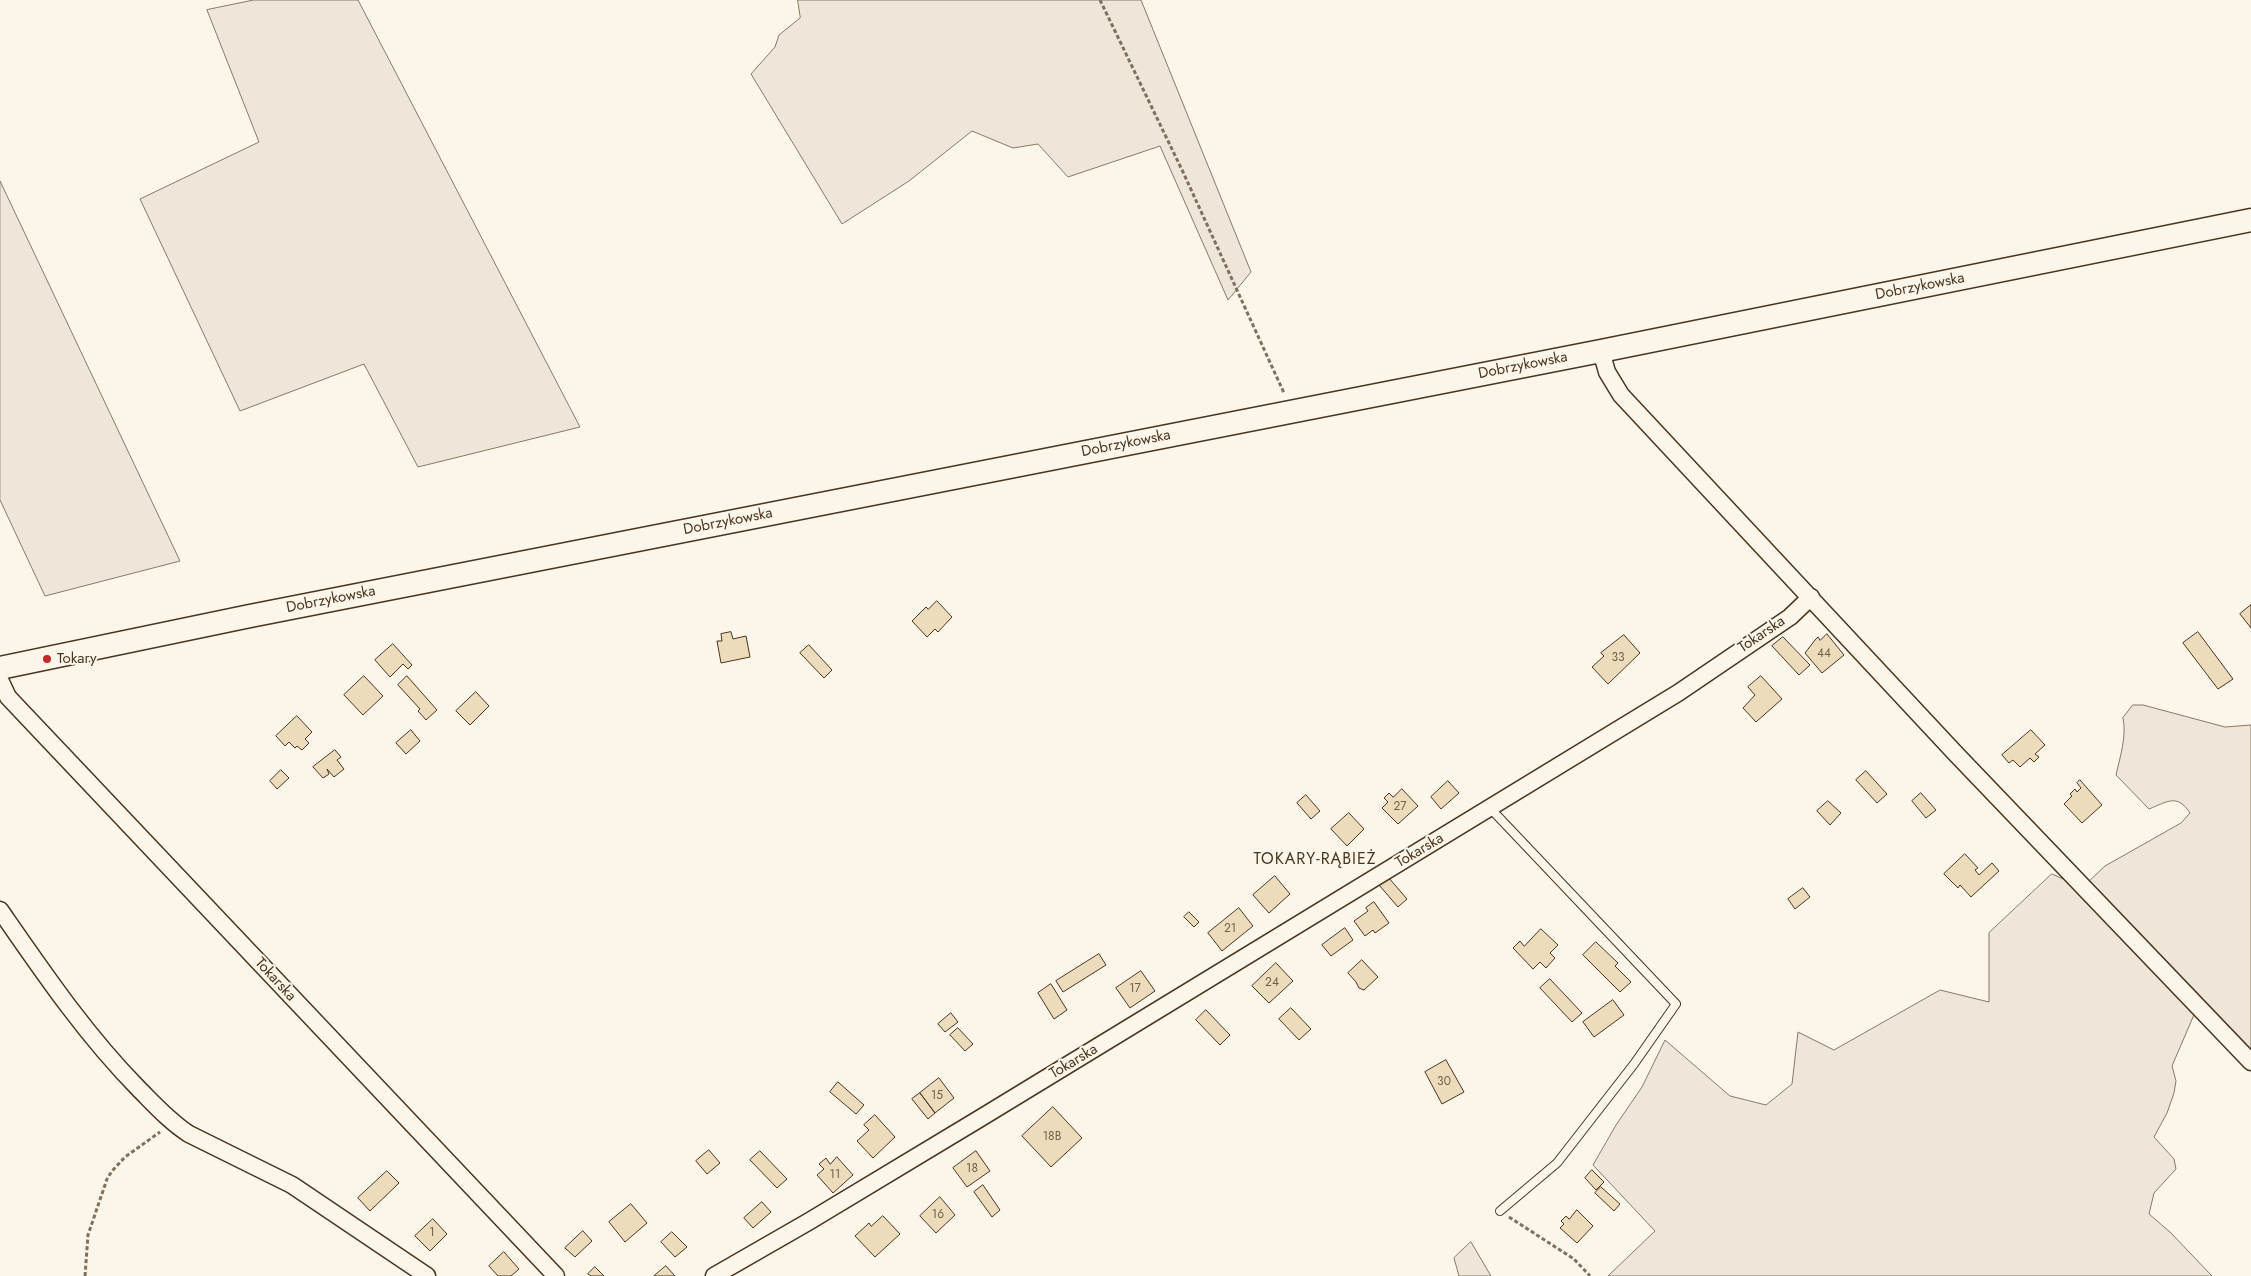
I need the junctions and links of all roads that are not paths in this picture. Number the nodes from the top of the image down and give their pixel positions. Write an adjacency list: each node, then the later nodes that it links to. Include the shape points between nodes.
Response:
1 (2251, 220): 2 (main road, Dobrzykowska)
2 (1601, 351): 3 (street, via 1607,372 1622,395); 4 (main road, Dobrzykowska)
3 (1811, 597): 6 (street, Tokarska, via 1790,617 1678,692); 8 (street, via 1975,774)
4 (0, 668)
5 (0, 680): 11 (street, Tokarska, via 8,697)
6 (1490, 808): 9 (lane, via 1676,1004 1557,1163); 12 (street, Tokarska, via 825,1212)
7 (0, 910): 10 (street, via 76,1018 173,1123 300,1190)
8 (2251, 1062)
9 (1500, 1211)
10 (427, 1276)
11 (556, 1276)
12 (714, 1276)

